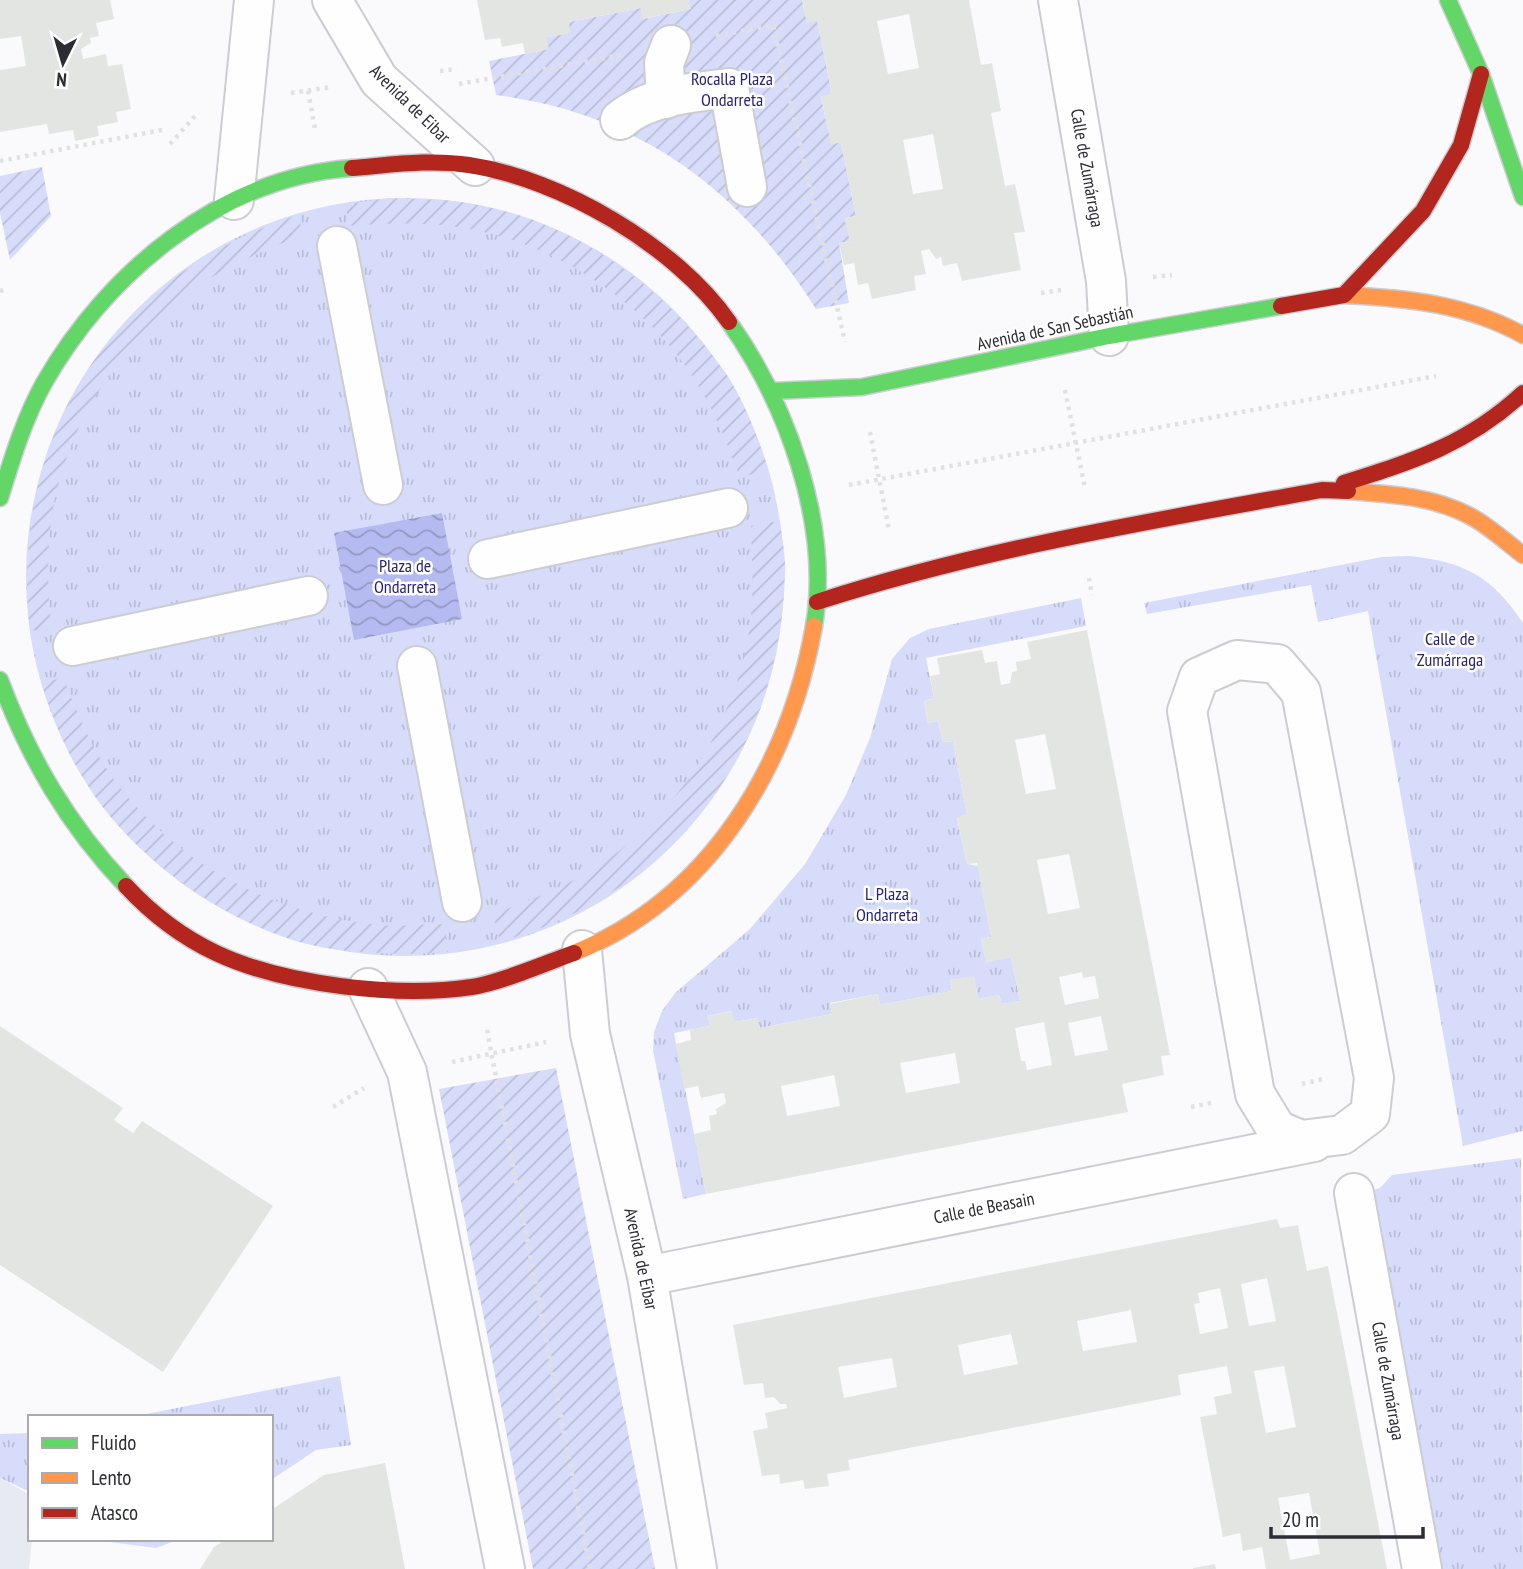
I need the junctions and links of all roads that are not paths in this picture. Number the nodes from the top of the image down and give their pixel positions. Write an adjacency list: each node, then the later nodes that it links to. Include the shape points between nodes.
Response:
1 (254, 0): 12 (street)
2 (332, 0): 9 (street, Avenida de Eibar, via 379,80)
3 (1058, 0): 16 (street, Calle de Zumárraga, via 1106,281)
4 (1448, 0): 6 (street)
5 (670, 45): 7 (street, via 664,63)
6 (1481, 74): 11 (street); 14 (street, via 1461,145 1423,211)
7 (666, 99): 8 (street, via 635,107); 10 (street, via 729,88)
8 (620, 120)
9 (475, 166): 12 (street, via 400,163 323,171); 17 (street, via 579,202 682,267 716,302)
10 (747, 187)
11 (1523, 197)
12 (234, 200): 21 (street, via 166,241 121,278 74,335 11,452)
13 (337, 246): 19 (street)
14 (1344, 295): 15 (street, Avenida de San Sebastián, via 1449,306 1498,320); 16 (street, Avenida de San Sebastián)
15 (1523, 335)
16 (1109, 336): 17 (street, Avenida de San Sebastián, via 862,387)
17 (773, 391): 26 (street, via 806,492)
18 (1523, 393): 20 (street, via 1470,438 1433,455)
19 (383, 485)
20 (1322, 490): 23 (street, via 1393,494 1440,503 1472,517); 26 (street, via 1078,535 897,576)
21 (0, 498)
22 (728, 508): 24 (street)
23 (1523, 555)
24 (488, 559)
25 (309, 596): 27 (street)
26 (817, 602): 31 (street, via 806,663 762,784 719,844 673,888)
27 (73, 646)
28 (417, 666): 30 (street)
29 (0, 680): 32 (street, via 30,767 137,899 207,949 258,968)
30 (462, 902)
31 (582, 950): 32 (street, via 479,986); 35 (street, Avenida de Eibar, via 590,1034)
32 (368, 988): 36 (street, via 407,1072)
33 (1311, 1140): 33 (street, Calle de Beasain, via 1342,1135 1370,1114 1374,1077 1301,692 1277,664 1237,660 1199,677 1187,711 1255,1094 1277,1130); 35 (street, Calle de Beasain)
34 (1354, 1193): 38 (street, Calle de Zumárraga)
35 (647, 1276): 37 (street, Avenida de Eibar)
36 (505, 1569)
37 (697, 1569)
38 (1422, 1569)

